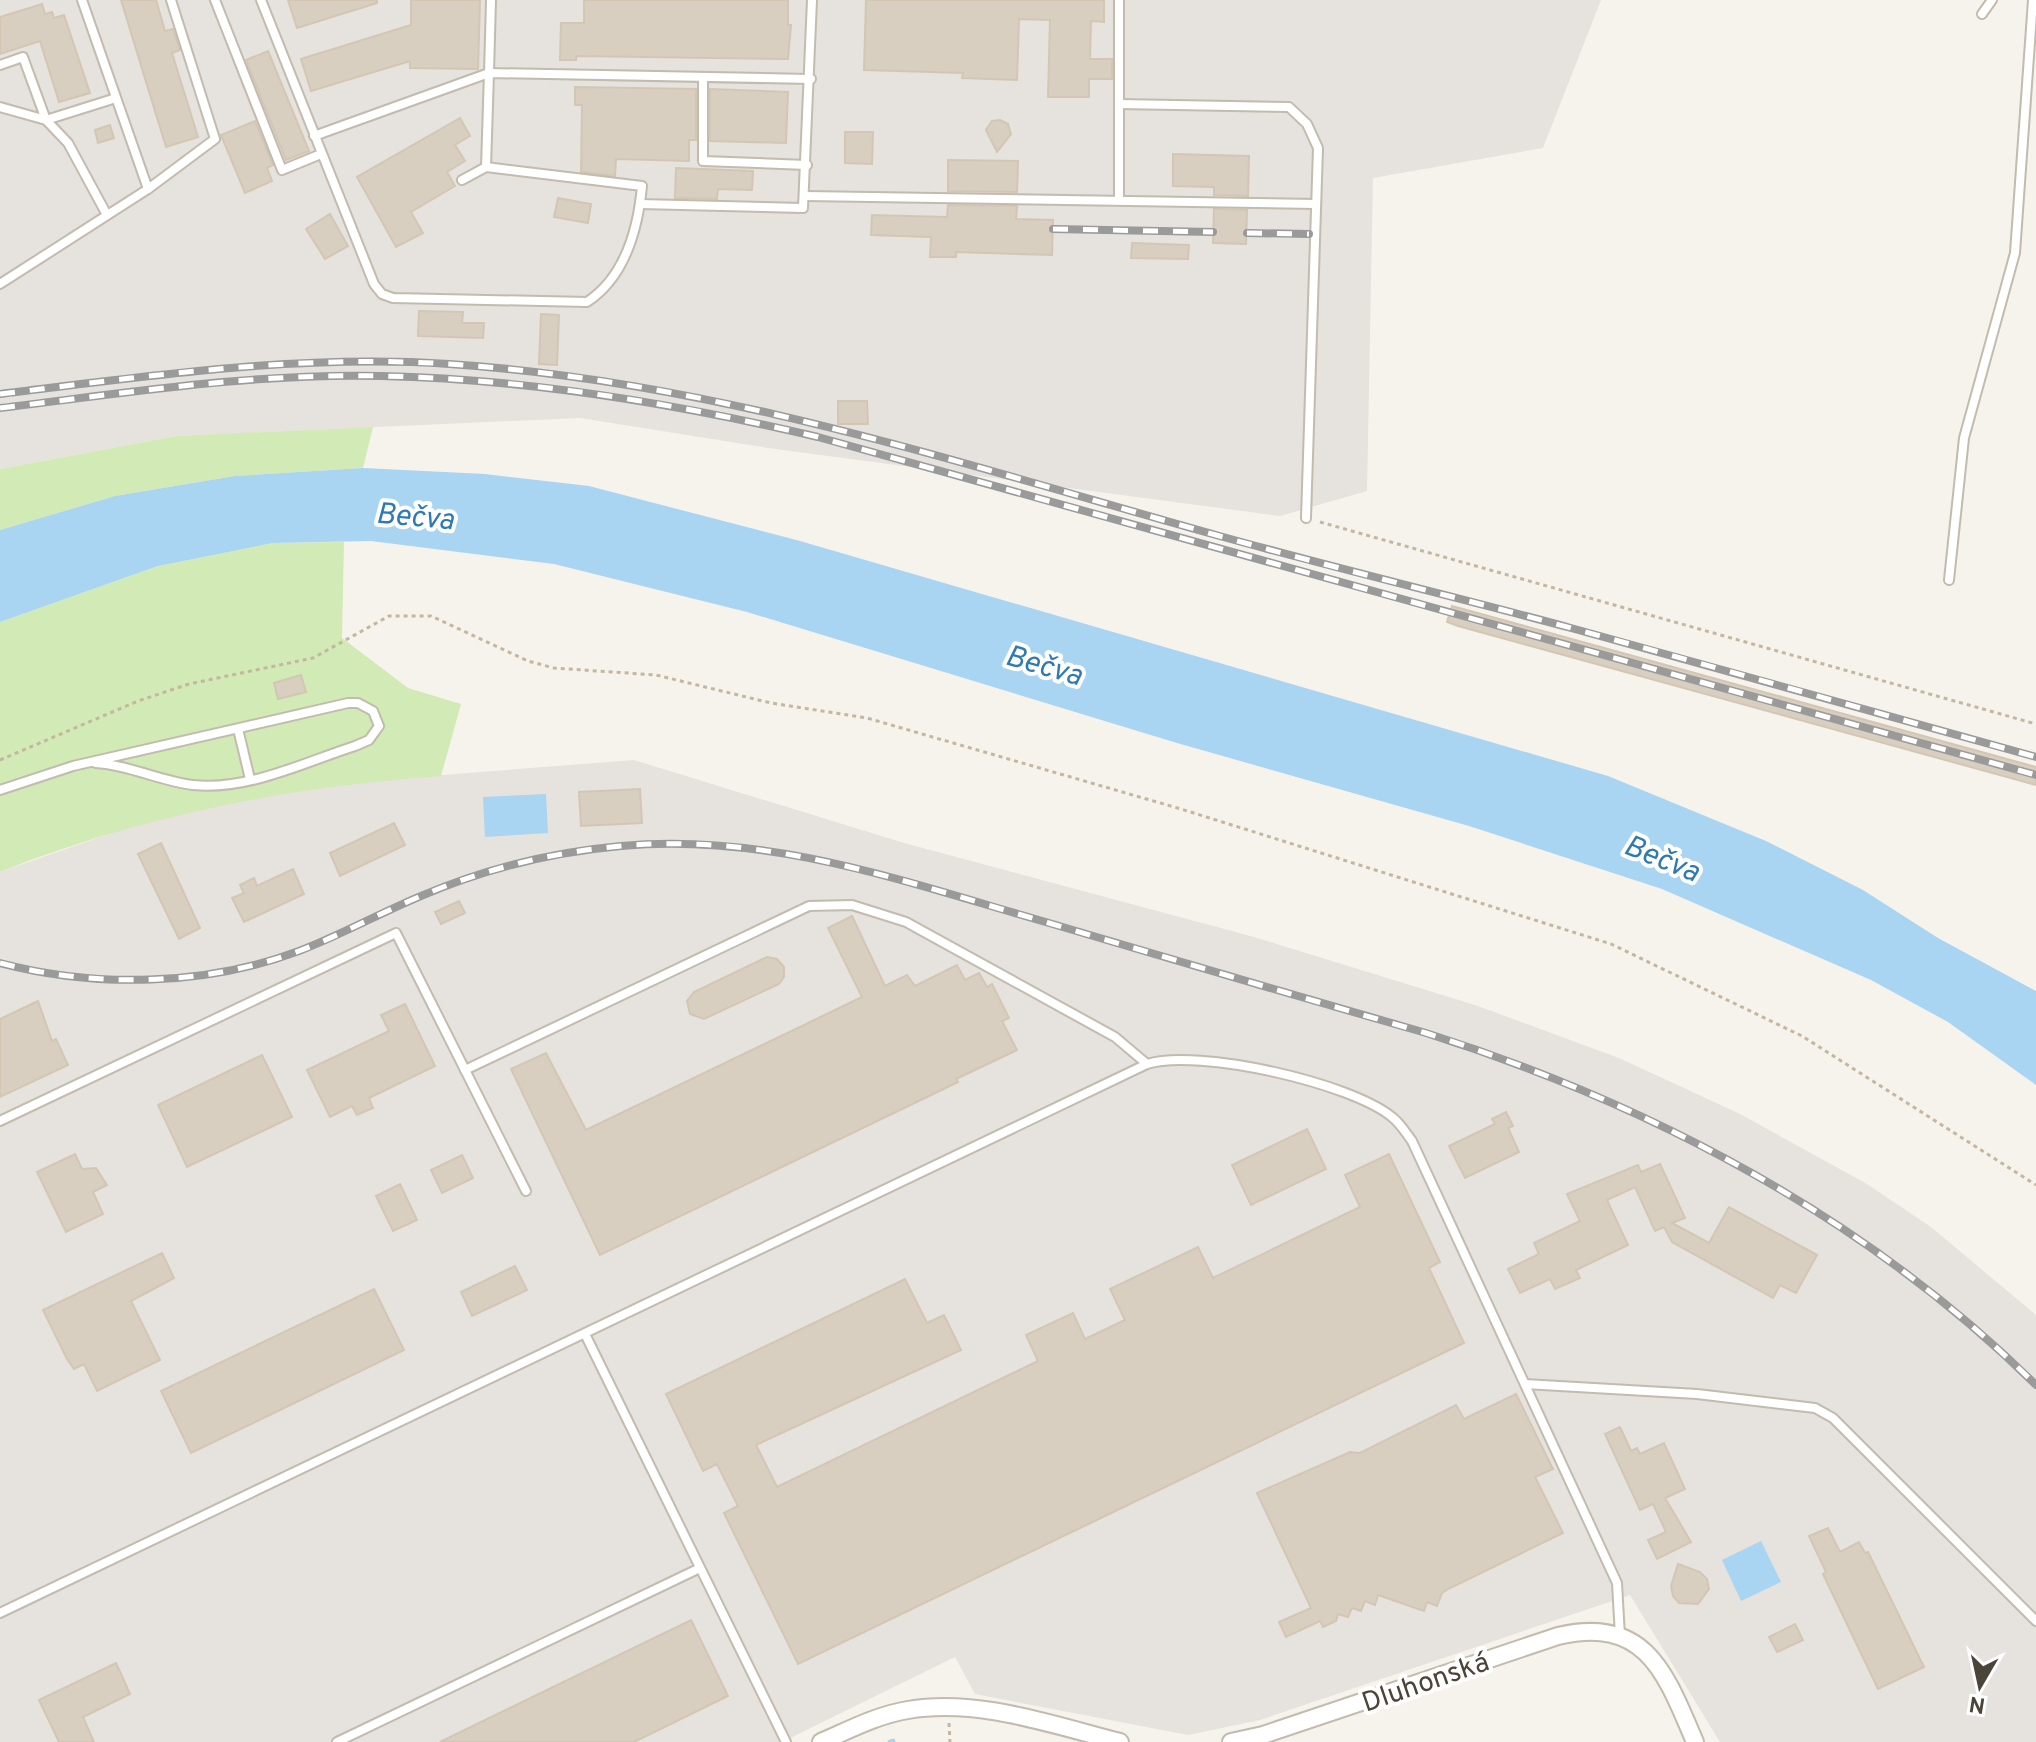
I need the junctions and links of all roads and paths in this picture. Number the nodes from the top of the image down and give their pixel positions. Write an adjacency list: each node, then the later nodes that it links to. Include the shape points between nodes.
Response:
1 (82, 0): 15 (lane)
2 (171, 0): 24 (lane, via 215,139)
3 (215, 0): 20 (lane, via 282,170)
4 (261, 0): 19 (lane)
5 (491, 0): 12 (lane)
6 (812, 0): 14 (lane)
7 (1119, 0): 16 (lane)
8 (1992, 0): 10 (lane)
9 (2033, 0): 32 (lane, via 2015,253 1964,438)
10 (1982, 14)
11 (0, 65): 18 (lane, via 23,57)
12 (489, 73): 13 (lane); 19 (lane); 22 (lane)
13 (703, 77): 14 (lane); 21 (lane, via 703,161)
14 (811, 79): 21 (lane)
15 (116, 98): 18 (lane); 24 (lane)
16 (1119, 104): 26 (lane); 28 (lane, via 1289,107 1307,124 1318,148)
17 (0, 107): 18 (lane)
18 (46, 120): 29 (lane, via 68,143)
19 (314, 136): 20 (lane)
20 (321, 154): 27 (lane, via 374,284 393,298 587,302 612,281 625,258)
21 (807, 165): 25 (lane)
22 (486, 167): 23 (lane); 27 (lane, via 642,186)
23 (462, 180)
24 (148, 189): 29 (lane)
25 (805, 196): 26 (lane); 27 (lane, via 803,208)
26 (1119, 200): 28 (lane)
27 (640, 204)
28 (1316, 204): 31 (lane)
29 (107, 215): 30 (lane)
30 (0, 284)
31 (1306, 518): 33 (path)
32 (1949, 580)
33 (2036, 724)
34 (238, 729): 36 (lane); 37 (lane); 37 (lane, via 348,703 367,707 377,719 376,733 369,740)
35 (0, 760): 42 (path, via 189,684 313,658 389,616 431,616 554,668 656,675 771,703 867,718 1181,809 1611,944 1802,1036)
36 (96, 763): 37 (lane, via 197,785); 38 (lane)
37 (250, 779)
38 (0, 790)
39 (1147, 1064): 40 (lane, via 1115,1037 946,941 876,911 831,904 809,906); 44 (lane); 45 (lane, via 1166,1058 1202,1059 1257,1068 1343,1094 1393,1118 1412,1141)
40 (465, 1070): 41 (lane, via 396,933); 43 (lane)
41 (0, 1121)
42 (2036, 1185)
43 (526, 1191)
44 (585, 1334): 46 (lane); 47 (lane)
45 (1525, 1384): 48 (lane, via 1697,1394 1815,1408 1833,1418); 49 (lane, via 1617,1583)
46 (700, 1568): 50 (lane); 51 (lane)
47 (0, 1613)
48 (2036, 1621)
49 (1620, 1637): 54 (street, Dluhonská, via 1589,1631 1558,1636); 55 (street, via 1645,1651 1665,1673)
50 (337, 1742)
51 (786, 1742)
52 (821, 1742): 53 (street, via 887,1715 949,1707 995,1712)
53 (1120, 1742)
54 (1231, 1742)
55 (1695, 1742)

